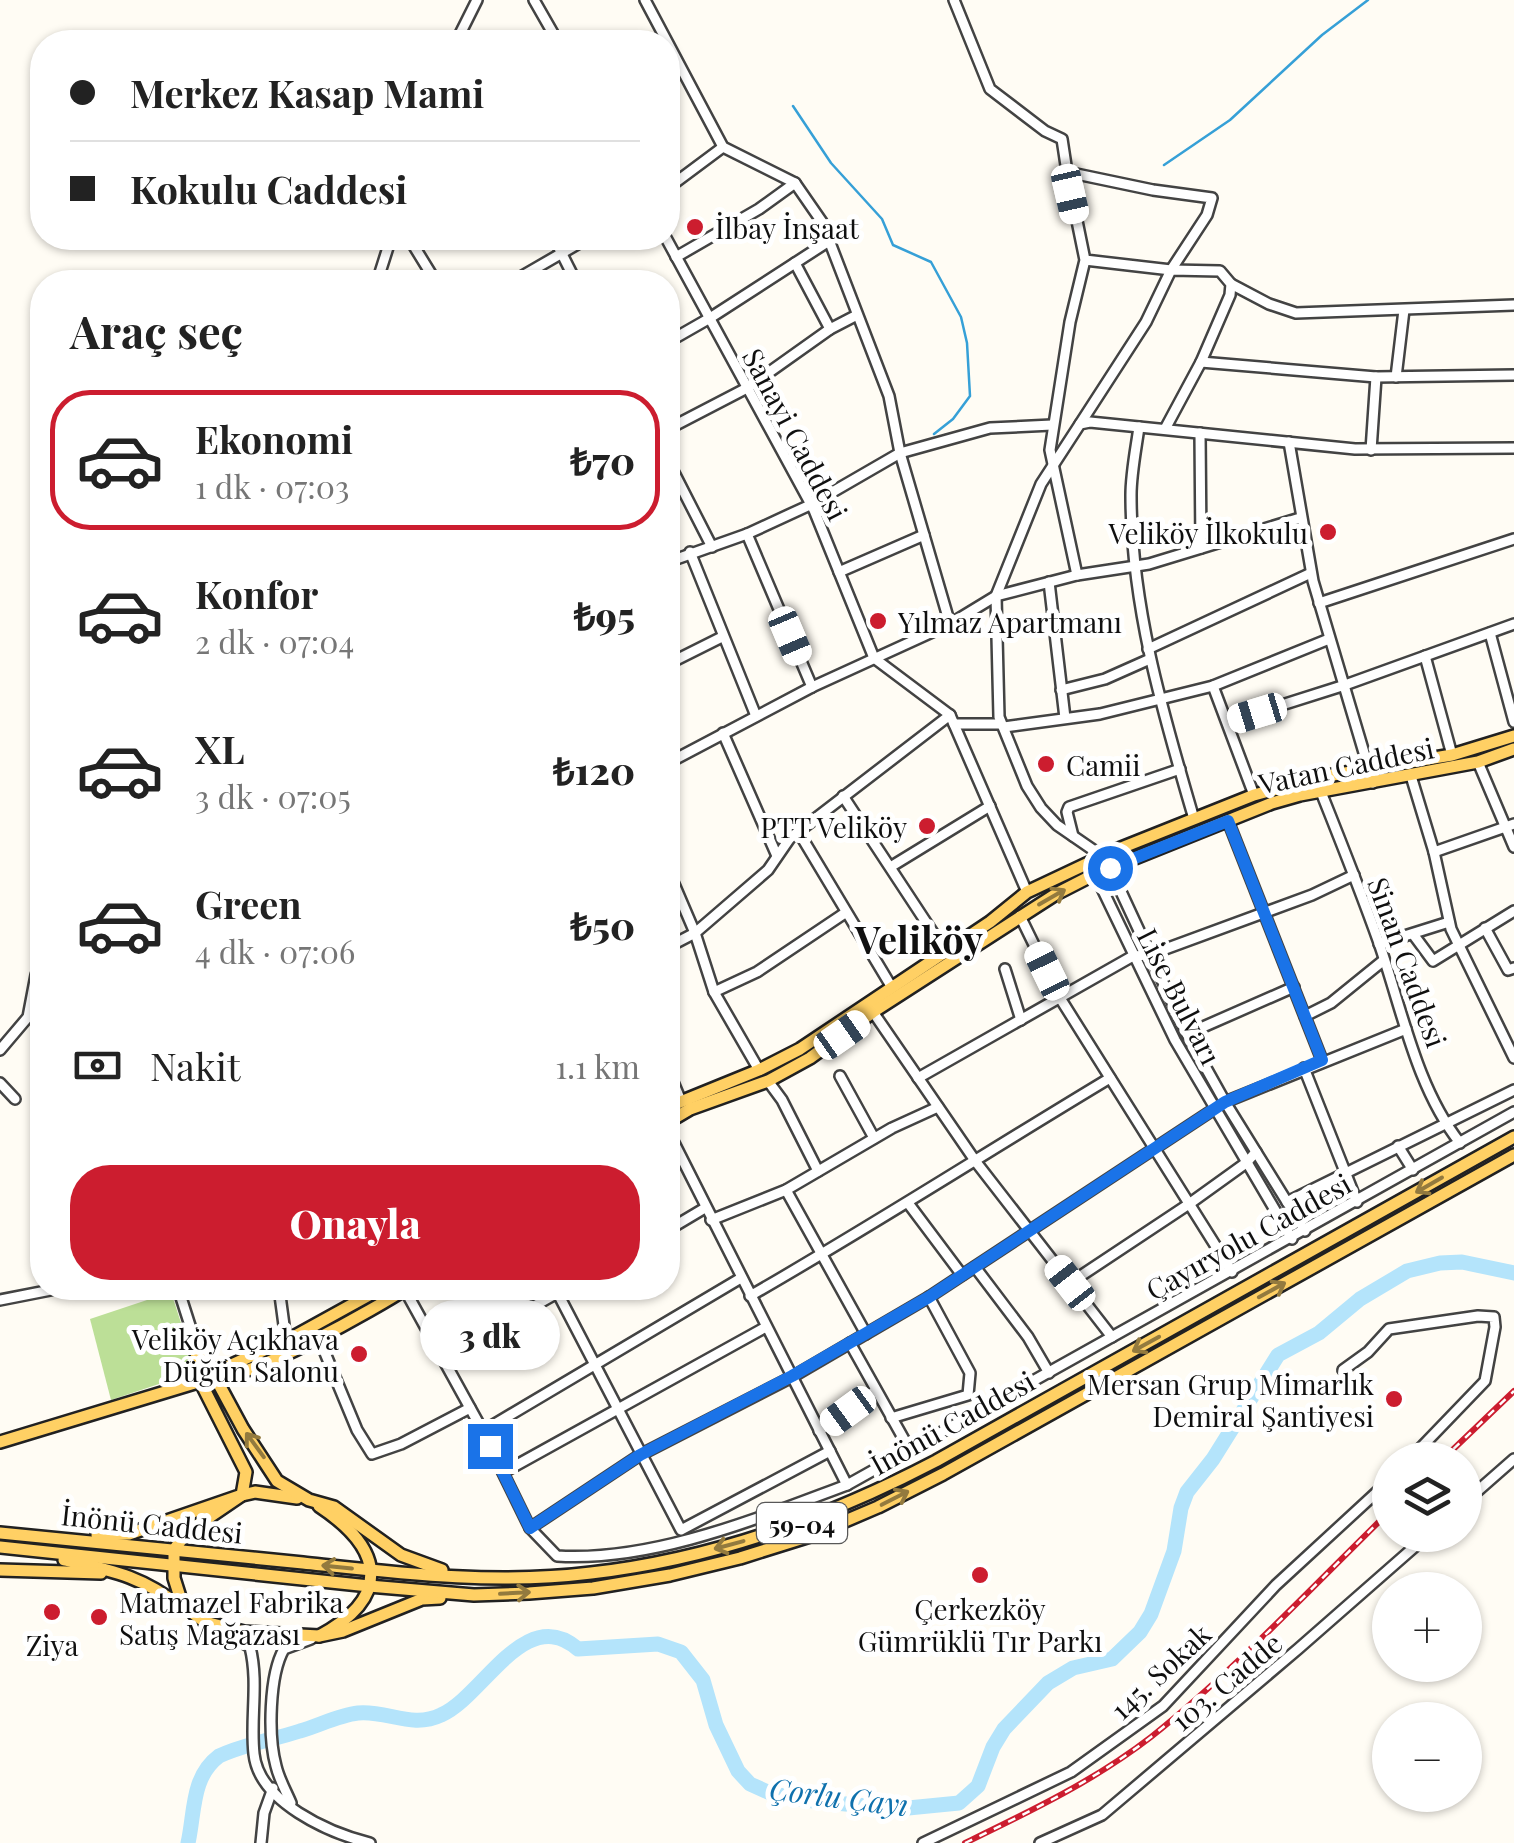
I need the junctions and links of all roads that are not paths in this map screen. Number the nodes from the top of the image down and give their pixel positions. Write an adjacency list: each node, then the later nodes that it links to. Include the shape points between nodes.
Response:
1 (478, 0): 5 (street)
2 (535, 0): 6 (street)
3 (644, 0): 7 (street)
4 (954, 0): 10 (street, via 990,89 1062,140)
5 (462, 30)
6 (551, 30)
7 (659, 30)
8 (680, 70): 9 (street)
9 (723, 147): 11 (street); 12 (street)
10 (1067, 172): 19 (street); 23 (street, via 1212,198)
11 (680, 179)
12 (795, 183): 13 (street); 18 (street)
13 (829, 241): 20 (street); 27 (street)
14 (559, 250): 17 (street)
15 (568, 250): 17 (street)
16 (672, 250): 18 (street, Sanayi Caddesi)
17 (561, 254): 21 (street); 22 (street)
18 (676, 257): 28 (street, Sanayi Caddesi)
19 (1085, 260): 23 (street); 38 (street)
20 (794, 263): 28 (street); 29 (street)
21 (533, 270)
22 (570, 270)
23 (1170, 270): 24 (street, via 1220,271); 37 (street, via 1146,322)
24 (1231, 284): 26 (street, via 1296,312); 31 (street)
25 (1514, 305): 26 (street)
26 (1404, 310): 34 (street)
27 (857, 315): 29 (street); 45 (street, via 888,396)
28 (710, 318): 30 (street); 35 (street, Sanayi Caddesi)
29 (830, 329): 35 (street)
30 (680, 335)
31 (1201, 362): 33 (street); 40 (street)
32 (1514, 376): 34 (street)
33 (1376, 377): 34 (street); 44 (street)
34 (1396, 377)
35 (747, 388): 36 (street); 48 (street, Sanayi Caddesi)
36 (680, 423)
37 (1080, 424): 39 (street); 46 (street)
38 (1052, 425): 45 (street, via 990,428); 46 (street)
39 (1139, 426): 40 (street); 57 (street, via 1131,492)
40 (1165, 428): 41 (street)
41 (1200, 432): 42 (street); 54 (street)
42 (1289, 442): 44 (street); 49 (street)
43 (1514, 448): 44 (street)
44 (1371, 450)
45 (900, 453): 48 (street); 51 (street)
46 (1053, 462): 60 (street); 63 (street)
47 (680, 483): 53 (street)
48 (810, 505): 50 (street); 58 (street, Sanayi Caddesi)
49 (1300, 518): 54 (street); 59 (street)
50 (746, 534): 53 (street); 76 (street)
51 (924, 536): 58 (street); 65 (street)
52 (1514, 539): 64 (street)
53 (712, 546): 55 (street)
54 (1201, 548): 57 (street)
55 (690, 552): 56 (street); 68 (street)
56 (680, 557)
57 (1134, 566): 60 (street); 70 (street)
58 (839, 572): 73 (street, Sanayi Caddesi)
59 (1311, 574): 64 (street); 70 (street)
60 (1076, 575): 61 (street)
61 (1049, 582): 63 (street); 77 (street)
62 (985, 591): 63 (street)
63 (992, 599): 65 (street); 84 (street)
64 (1319, 603): 69 (street)
65 (950, 624): 73 (street)
66 (1514, 624): 67 (street)
67 (1490, 633): 71 (street); 83 (street)
68 (722, 637): 72 (street); 79 (street)
69 (1330, 639): 74 (street); 75 (street)
70 (1149, 654): 77 (street, via 1105,679); 78 (street)
71 (1425, 656): 74 (street); 88 (street)
72 (680, 658)
73 (874, 658): 76 (street); 81 (street)
74 (1345, 685): 82 (street); 93 (street)
75 (1213, 686): 78 (street); 82 (street)
76 (812, 687): 79 (street)
77 (1061, 690): 80 (street)
78 (1159, 699): 80 (street); 91 (street)
79 (756, 716): 85 (street)
80 (1065, 718): 84 (street)
81 (952, 720): 84 (street); 96 (street); 97 (street)
82 (1228, 722): 95 (street)
83 (1514, 722)
84 (1003, 726): 102 (street, via 1040,808)
85 (723, 733): 89 (street); 105 (street)
86 (1514, 736): 88 (main road, Vatan Caddesi)
87 (1514, 749): 90 (main road, Vatan Caddesi)
88 (1452, 754): 93 (main road, Vatan Caddesi)
89 (680, 756)
90 (1478, 762): 92 (main road, Vatan Caddesi); 100 (street)
91 (1180, 769): 98 (street); 102 (street, via 1070,807)
92 (1411, 776): 93 (main road, Vatan Caddesi); 104 (street)
93 (1371, 777): 94 (main road, Vatan Caddesi); 95 (main road, Vatan Caddesi, via 1321,778)
94 (1321, 792): 99 (main road, Vatan Caddesi); 110 (street, Sinan Caddesi)
95 (1254, 795): 98 (main road, Vatan Caddesi)
96 (843, 796): 101 (street); 107 (street)
97 (990, 806): 107 (street); 111 (street)
98 (1194, 819): 106 (main road, Vatan Caddesi)
99 (1228, 821): 108 (main road, Vatan Caddesi); 113 (street)
100 (1509, 825): 103 (street); 104 (street)
101 (798, 831): 105 (street); 115 (street)
102 (1073, 836): 106 (street)
103 (1514, 847)
104 (1434, 852): 117 (street)
105 (778, 856): 119 (street)
106 (1102, 856): 111 (main road, Vatan Caddesi)
107 (892, 866): 124 (street)
108 (1110, 868): 109 (main road, Vatan Caddesi); 126 (street, Lise Bulvarı)
109 (1095, 874): 116 (main road, Vatan Caddesi, one-way to 109); 125 (street, Lise Bulvarı)
110 (1354, 876): 113 (street); 122 (street, Sinan Caddesi)
111 (1027, 892): 124 (main road, Vatan Caddesi)
112 (680, 898): 119 (street)
113 (1264, 911): 126 (street); 131 (street)
114 (1514, 911): 118 (street)
115 (845, 913): 130 (street); 132 (street, via 757,972)
116 (1020, 916): 133 (street); 135 (main road, Vatan Caddesi)
117 (1449, 922): 120 (street); 123 (street)
118 (1486, 928): 123 (street); 128 (street, via 1508,970)
119 (695, 933): 121 (street); 132 (street)
120 (1413, 934): 122 (street); 123 (street, via 1433,960)
121 (680, 941)
122 (1379, 944): 127 (street, Sinan Caddesi)
123 (1459, 946): 143 (street)
124 (945, 951): 130 (main road, Vatan Caddesi)
125 (1133, 956): 126 (street); 133 (street); 140 (street, Lise Bulvarı)
126 (1149, 956): 139 (street, Lise Bulvarı)
127 (1384, 960): 136 (street); 138 (street, Sinan Caddesi)
128 (1514, 968)
129 (1005, 969): 137 (street)
130 (891, 986): 146 (main road, Vatan Caddesi)
131 (1294, 987): 136 (street); 139 (street)
132 (714, 992): 146 (street)
133 (1060, 998): 137 (street); 149 (street)
134 (30, 1006): 141 (street)
135 (874, 1012): 146 (main road, Vatan Caddesi, via 810,1058); 148 (street)
136 (1305, 1016): 144 (street)
137 (1021, 1020): 148 (street)
138 (1406, 1028): 144 (street); 159 (street, Sinan Caddesi)
139 (1187, 1034): 140 (street); 142 (street); 154 (street, Lise Bulvarı)
140 (1175, 1040): 142 (street, Lise Bulvarı)
141 (0, 1050)
142 (1181, 1051): 156 (street, Lise Bulvarı)
143 (1514, 1058)
144 (1322, 1060): 145 (street)
145 (1304, 1068): 154 (street); 172 (street)
146 (764, 1076): 153 (main road, Vatan Caddesi); 158 (main road, Vatan Caddesi); 171 (street)
147 (840, 1076): 161 (street)
148 (918, 1078): 155 (street)
149 (1110, 1078): 164 (street); 168 (street)
150 (0, 1082): 152 (street)
151 (1514, 1090): 159 (street)
152 (15, 1098)
153 (681, 1101)
154 (1225, 1102): 156 (street); 165 (street, Lise Bulvarı)
155 (938, 1107): 161 (street); 168 (street)
156 (1214, 1110): 164 (street); 169 (street, Lise Bulvarı)
157 (1514, 1112): 162 (street, Çayıryolu Caddesi)
158 (680, 1115)
159 (1444, 1122): 162 (street, Sinan Caddesi); 163 (street)
160 (1514, 1136): 243 (main road, İnönü Caddesi / 59-04, one-way to 243, via 872,1494 805,1522 667,1561 591,1574)
161 (874, 1138): 171 (street)
162 (1460, 1143): 170 (street, Çayıryolu Caddesi)
163 (1398, 1146): 170 (street); 172 (street)
164 (1154, 1149): 177 (street); 181 (street)
165 (1256, 1152): 169 (street); 174 (street, Lise Bulvarı)
166 (1514, 1154): 245 (main road, 59-04, one-way to 166, via 593,1588 670,1575 810,1536 878,1508)
167 (680, 1156): 178 (street)
168 (976, 1162): 176 (street); 181 (street)
169 (1246, 1163): 177 (street); 183 (street, Lise Bulvarı)
170 (1413, 1170): 175 (street, Çayıryolu Caddesi)
171 (818, 1171): 173 (street)
172 (1344, 1173): 174 (street); 175 (street)
173 (786, 1190): 179 (street); 184 (street)
174 (1287, 1202): 182 (street, Lise Bulvarı)
175 (1357, 1202): 182 (street, Çayıryolu Caddesi)
176 (908, 1203): 184 (street); 187 (street)
177 (1189, 1204): 186 (street); 189 (street)
178 (705, 1208): 179 (street); 180 (street)
179 (711, 1220): 188 (street)
180 (680, 1223)
181 (1029, 1231): 185 (street); 189 (street)
182 (1305, 1232): 183 (street, Çayıryolu Caddesi)
183 (1292, 1239): 186 (street, Çayıryolu Caddesi)
184 (822, 1254): 191 (street); 202 (street)
185 (974, 1267): 187 (street); 211 (street)
186 (1232, 1272): 204 (street, Çayıryolu Caddesi)
187 (962, 1275): 192 (street)
188 (741, 1278): 191 (street); 209 (street)
189 (1070, 1283): 204 (street)
190 (30, 1294): 193 (street)
191 (750, 1296): 201 (street)
192 (929, 1297): 202 (street); 218 (street, via 970,1373 968,1395)
193 (0, 1300)
194 (182, 1300): 205 (street)
195 (281, 1300): 206 (street)
196 (360, 1300): 206 (main road)
197 (385, 1300): 203 (main road)
198 (412, 1300): 208 (street)
199 (541, 1300): 208 (street)
200 (565, 1300): 209 (street)
201 (766, 1327): 213 (street); 217 (street)
202 (866, 1334): 207 (street)
203 (318, 1336): 212 (main road, via 232,1377); 216 (street, via 372,1454)
204 (1112, 1337): 211 (street, Çayıryolu Caddesi)
205 (194, 1338): 212 (main road); 214 (main road)
206 (286, 1340): 212 (main road)
207 (850, 1343): 213 (street); 215 (street)
208 (444, 1357): 216 (street)
209 (594, 1366): 217 (street); 219 (street)
210 (1343, 1370): 222 (street, via 1390,1329 1494,1317 1485,1382)
211 (1049, 1373): 224 (street, Çayıryolu Caddesi)
212 (218, 1376): 214 (main road); 233 (main road, one-way to 212, via 278,1480)
213 (792, 1376): 220 (street); 225 (street)
214 (200, 1381): 221 (main road); 231 (main road, via 246,1472)
215 (876, 1391): 218 (street); 220 (street)
216 (470, 1408): 219 (street)
217 (616, 1408): 225 (street); 227 (street)
218 (891, 1418): 224 (street)
219 (483, 1431): 227 (street)
220 (820, 1431): 223 (street)
221 (0, 1442)
222 (1427, 1442)
223 (830, 1451): 225 (street, via 681,1530); 229 (street)
224 (911, 1452): 229 (street, Çayıryolu Caddesi)
225 (640, 1455): 234 (street)
226 (1511, 1461): 228 (street); 230 (street)
227 (504, 1472): 234 (street)
228 (1514, 1474)
229 (847, 1485): 234 (street, Çayıryolu Caddesi, via 738,1526 590,1558 557,1556)
230 (1482, 1487)
231 (242, 1495): 233 (main road); 235 (main road, via 130,1534); 237 (main road, via 186,1532)
232 (1372, 1497): 252 (street, 145. Sokak, via 1150,1716 1071,1772)
233 (309, 1500): 241 (main road, via 349,1528); 243 (main road, via 334,1507 417,1563)
234 (530, 1528)
235 (4, 1533): 237 (main road, İnönü Caddesi / 59-04)
236 (3, 1548): 239 (main road, 59-04); 242 (main road)
237 (174, 1550): 239 (main road); 241 (main road, İnönü Caddesi / 59-04, one-way to 237)
238 (1409, 1552): 253 (street, 103. Cadde, via 1102,1815)
239 (174, 1565): 244 (main road, 59-04); 246 (main road, via 180,1598)
240 (0, 1570): 242 (main road)
241 (371, 1570): 243 (main road, İnönü Caddesi / 59-04); 244 (main road)
242 (126, 1574): 246 (main road)
243 (476, 1578)
244 (368, 1586): 245 (main road, 59-04); 247 (main road, via 346,1622)
245 (474, 1595): 247 (main road, via 422,1599)
246 (205, 1622): 247 (main road, via 267,1635); 248 (street, via 250,1647 254,1756 260,1776)
247 (319, 1636): 249 (street, via 284,1649 274,1678 273,1754)
248 (273, 1788): 249 (street); 250 (street)
249 (294, 1810): 251 (street)
250 (261, 1843)
251 (370, 1843)
252 (923, 1843)
253 (1040, 1843)

